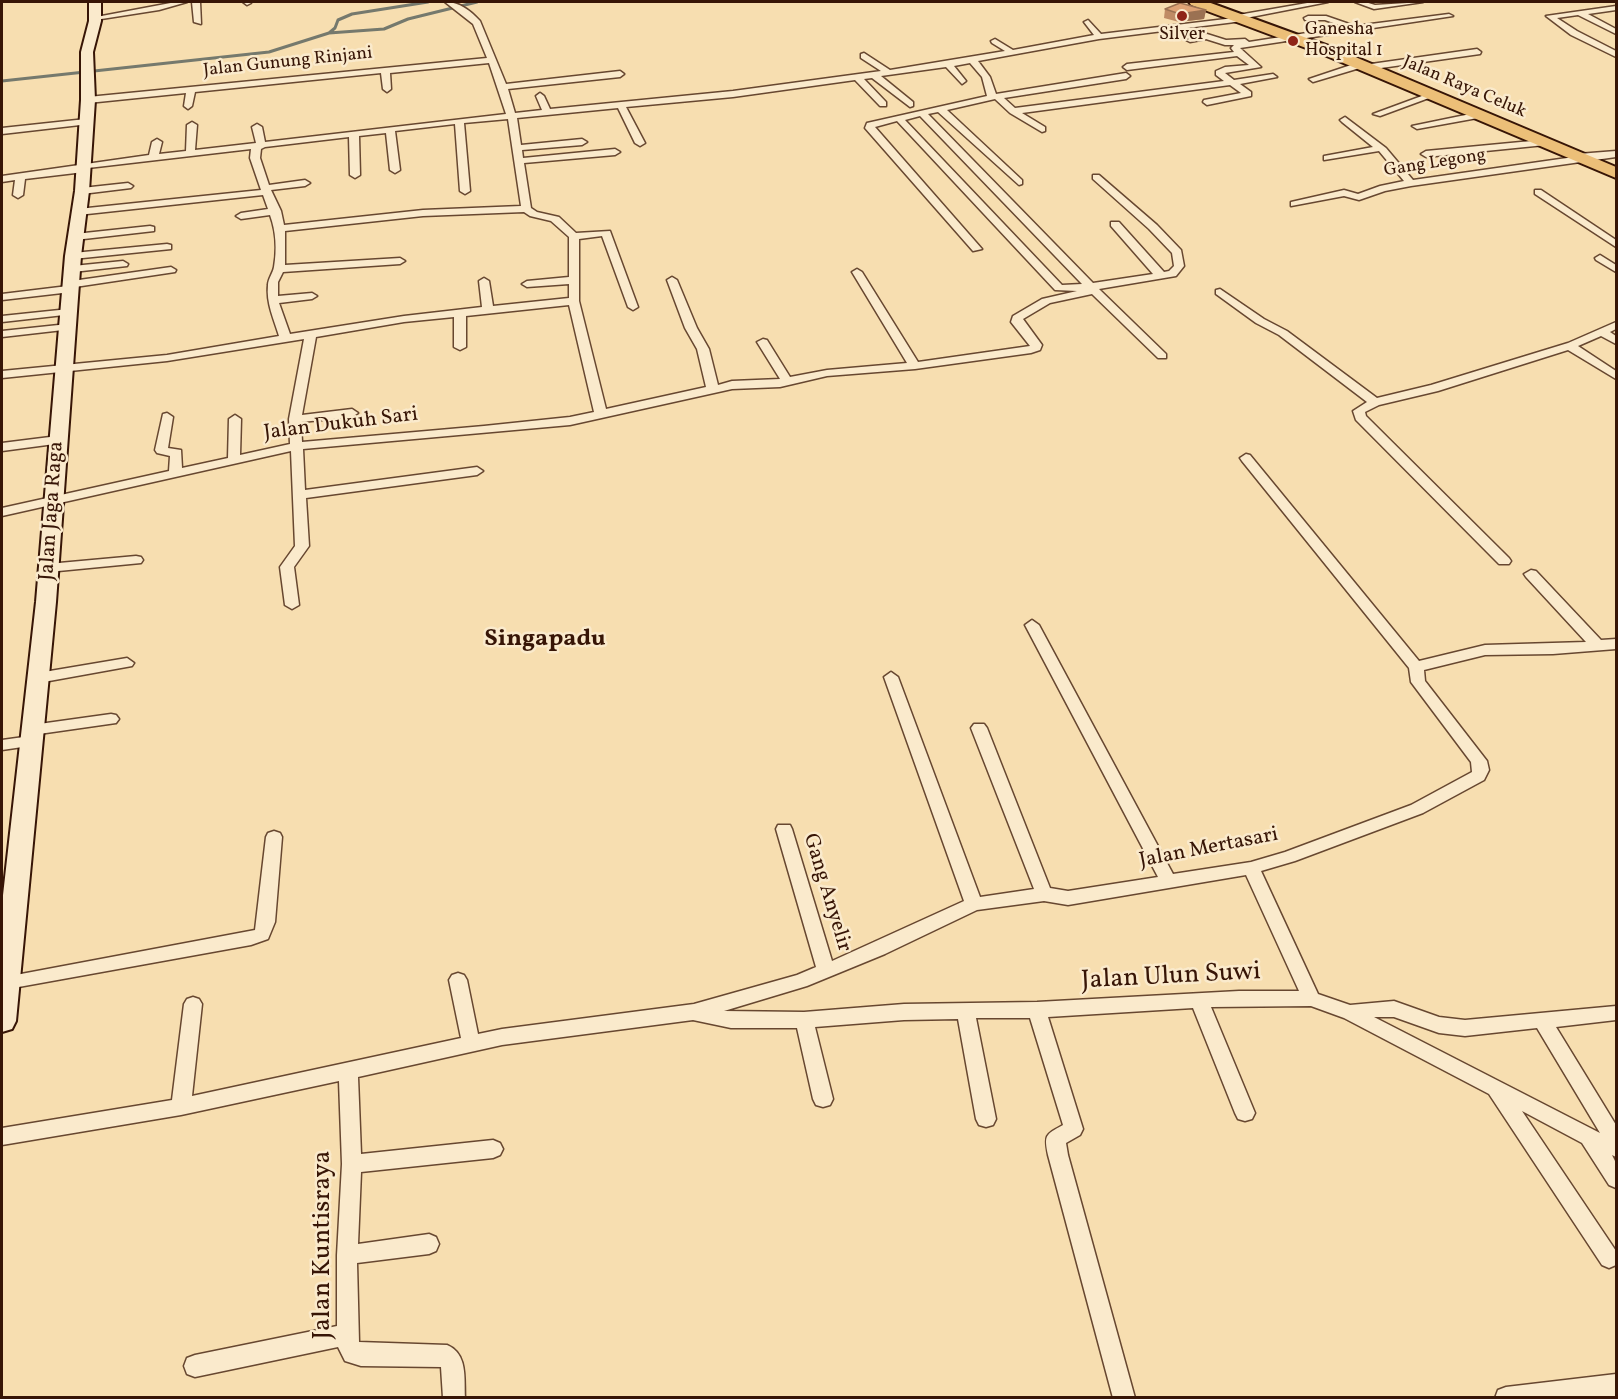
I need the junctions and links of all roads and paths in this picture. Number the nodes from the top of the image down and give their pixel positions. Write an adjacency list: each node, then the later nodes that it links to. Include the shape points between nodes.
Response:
1 (95, 2): 13 (street, Jalan Jaga Raga)
2 (183, 2): 13 (street)
3 (196, 2): 16 (street)
4 (1196, 2): 14 (highway, Jalan Raya Celuk)
5 (1324, 2): 14 (street)
6 (1359, 2): 7 (street, via 1371,7)
7 (1419, 2)
8 (452, 3): 30 (street, via 477,23)
9 (1617, 8): 10 (street)
10 (1593, 11): 11 (street); 18 (street)
11 (1578, 12): 20 (street); 28 (street, via 1550,16)
12 (1449, 16): 19 (street)
13 (95, 18): 49 (street, Jalan Jaga Raga, via 87,52)
14 (1241, 18): 21 (highway, Jalan Raya Celuk); 22 (street)
15 (1308, 18): 19 (street, via 1326,18)
16 (198, 22)
17 (1088, 22): 22 (street)
18 (1617, 24)
19 (1354, 28): 21 (street)
20 (1617, 32)
21 (1281, 35): 24 (street, via 1232,44 1206,36); 27 (street, via 1237,46); 33 (highway, Jalan Raya Celuk)
22 (1099, 37): 25 (street)
23 (995, 40): 25 (street)
24 (1190, 40)
25 (1011, 52): 31 (street)
26 (1477, 52): 33 (street)
27 (1238, 53): 42 (street, via 1258,67 1220,72); 48 (street)
28 (1617, 54)
29 (864, 56): 35 (street)
30 (491, 60): 34 (street, Jalan Gunung Rinjani, via 463,66 423,63); 43 (street)
31 (972, 60): 32 (street); 48 (street, via 986,76)
32 (948, 64): 35 (street, via 934,61); 41 (street)
33 (1364, 66): 40 (street); 46 (highway, Jalan Raya Celuk)
34 (385, 69): 44 (street); 45 (street, Jalan Gunung Rinjani)
35 (887, 71): 37 (street)
36 (620, 74): 43 (street)
37 (873, 74): 38 (street); 52 (street)
38 (857, 77): 51 (street); 54 (street)
39 (1274, 77): 42 (street)
40 (1313, 79)
41 (962, 81)
42 (1230, 82): 50 (street, via 1248,94); 56 (street)
43 (503, 87): 61 (street)
44 (387, 89)
45 (191, 90): 49 (street, Jalan Gunung Rinjani, via 169,96); 53 (street)
46 (1433, 95): 59 (street); 60 (highway, Jalan Raya Celuk)
47 (540, 96): 58 (street)
48 (994, 96): 55 (street); 56 (street)
49 (88, 100): 66 (street, Jalan Jaga Raga)
50 (1207, 102)
51 (883, 104)
52 (910, 105)
53 (188, 106)
54 (621, 106): 58 (street); 78 (street)
55 (939, 108): 57 (street); 98 (street)
56 (1013, 111): 70 (street)
57 (921, 112): 62 (street); 132 (street)
58 (548, 114): 61 (street)
59 (1377, 114)
60 (1480, 116): 68 (street); 77 (highway, Jalan Raya Celuk)
61 (512, 117): 65 (street); 80 (street)
62 (898, 117): 118 (street, via 869,126); 132 (street, via 1055,286)
63 (2, 118): 71 (street)
64 (1346, 120): 81 (street)
65 (459, 121): 72 (street); 104 (street)
66 (86, 122): 71 (street); 91 (street, Jalan Jaga Raga)
67 (192, 125): 86 (street)
68 (1417, 126)
69 (257, 127): 79 (street)
70 (1042, 129)
71 (3, 131)
72 (390, 131): 73 (street); 92 (street)
73 (354, 135): 74 (street); 94 (street)
74 (320, 139): 79 (street); 82 (street)
75 (157, 142): 89 (street)
76 (582, 142): 80 (street)
77 (1542, 142): 84 (street); 88 (highway, Jalan Raya Celuk)
78 (640, 143)
79 (258, 146): 86 (street); 102 (street, via 255,158)
80 (516, 148): 90 (street)
81 (1380, 148): 87 (street); 100 (street)
82 (320, 151)
83 (615, 152): 90 (street)
84 (1426, 154)
85 (1617, 154): 88 (street, Gang Legong)
86 (190, 155): 89 (street)
87 (1327, 158)
88 (1580, 158): 93 (highway, Jalan Raya Celuk); 100 (street, Gang Legong)
89 (153, 159): 91 (street)
90 (518, 160): 108 (street)
91 (84, 168): 95 (street); 103 (street, Jalan Jaga Raga)
92 (395, 170)
93 (1617, 173)
94 (355, 175)
95 (20, 177): 97 (street); 106 (street)
96 (1096, 177): 127 (street, via 1177,252 1179,266 1172,274)
97 (2, 179)
98 (1019, 182)
99 (305, 183): 102 (street)
100 (1411, 183): 107 (street, Gang Legong, via 1359,197 1344,193)
101 (128, 186): 103 (street)
102 (266, 190): 109 (street); 110 (street)
103 (82, 191): 110 (street, Jalan Jaga Raga)
104 (465, 191)
105 (1538, 192): 116 (street)
106 (18, 195)
107 (1295, 204)
108 (526, 209): 113 (street, via 390,216); 115 (street, via 555,219)
109 (276, 211): 111 (street); 113 (street)
110 (78, 212): 122 (street, Jalan Jaga Raga)
111 (241, 216)
112 (1115, 224): 127 (street)
113 (280, 228): 123 (street)
114 (150, 229): 122 (street)
115 (574, 236): 128 (street); 138 (street, via 606,233)
116 (1617, 244)
117 (167, 247): 122 (street)
118 (977, 249)
119 (1600, 258): 124 (street)
120 (400, 261): 123 (street)
121 (123, 264): 122 (street)
122 (73, 267): 125 (street); 135 (street); 142 (street, Jalan Jaga Raga)
123 (279, 269): 136 (street, via 273,282)
124 (1617, 269)
125 (171, 270)
126 (856, 272): 153 (street)
127 (1161, 276): 132 (street)
128 (573, 280): 131 (street); 137 (street)
129 (672, 280): 158 (street, via 703,349)
130 (484, 281): 139 (street)
131 (527, 284)
132 (1092, 289): 152 (street); 153 (street, Jalan Dukuh Sari, via 1046,301 1017,318 1036,345 1034,349)
133 (1220, 292): 159 (street, via 1283,333)
134 (312, 296): 136 (street)
135 (2, 297)
136 (273, 300): 147 (street)
137 (574, 301): 139 (street); 161 (street)
138 (633, 307)
139 (488, 309): 140 (street)
140 (460, 312): 145 (street); 151 (street)
141 (2, 319): 142 (street)
142 (69, 320): 146 (street); 154 (street, Jalan Jaga Raga)
143 (1617, 325): 144 (street)
144 (1600, 331): 148 (street); 150 (street)
145 (311, 333): 147 (street); 164 (street)
146 (2, 334)
147 (285, 338): 154 (street, via 167,358)
148 (1617, 341)
149 (763, 342): 157 (street)
150 (1572, 345): 156 (street); 159 (street)
151 (460, 347)
152 (1162, 356)
153 (915, 366): 157 (street, Jalan Dukuh Sari)
154 (63, 367): 155 (street); 165 (street, Jalan Jaga Raga)
155 (2, 375)
156 (1617, 376)
157 (787, 382): 158 (street, Jalan Dukuh Sari, via 740,384)
158 (713, 390): 161 (street, Jalan Dukuh Sari)
159 (1375, 402): 176 (street, via 1359,411 1359,417)
160 (352, 413): 164 (street)
161 (601, 415): 166 (street, Jalan Dukuh Sari, via 484,430)
162 (167, 417): 171 (street, via 161,450 177,453)
163 (235, 419): 169 (street)
164 (295, 419): 166 (street)
165 (58, 440): 167 (street); 173 (street, Jalan Jaga Raga)
166 (297, 446): 169 (street, Jalan Dukuh Sari); 172 (street)
167 (2, 447)
168 (1246, 458): 184 (street)
169 (234, 459): 171 (street, Jalan Dukuh Sari)
170 (477, 471): 172 (street)
171 (175, 473): 173 (street, Jalan Dukuh Sari)
172 (299, 495): 179 (street, via 302,546 287,567)
173 (54, 501): 174 (street, Jalan Dukuh Sari); 177 (street, Jalan Jaga Raga)
174 (2, 512)
175 (136, 560): 177 (street)
176 (1504, 561)
177 (48, 568): 186 (street, Jalan Jaga Raga)
178 (1530, 574): 182 (street)
179 (292, 605)
180 (1032, 625): 194 (street)
181 (1617, 644): 182 (street)
182 (1599, 646): 184 (street, via 1485,650)
183 (127, 663): 186 (street)
184 (1416, 667): 193 (street, Jalan Mertasari, via 1418,682 1479,761 1478,776 1417,809)
185 (891, 677): 196 (street)
186 (38, 678): 189 (street, Jalan Jaga Raga)
187 (111, 719): 189 (street)
188 (979, 728): 195 (street)
189 (32, 735): 190 (street); 197 (street, Jalan Jaga Raga)
190 (2, 745)
191 (784, 829): 198 (street, Gang Anyelir)
192 (274, 837): 200 (street, via 262,933)
193 (1251, 868): 194 (street, Jalan Mertasari); 201 (street)
194 (1169, 882): 195 (street, Jalan Mertasari, via 1068,898)
195 (1044, 894): 196 (street, Jalan Mertasari)
196 (974, 904): 198 (street, Jalan Mertasari)
197 (7, 929): 200 (street, Jalan Jaga Raga)
198 (826, 971): 205 (street, Jalan Mertasari)
199 (458, 980): 212 (street)
200 (5, 984): 211 (street, Jalan Jaga Raga)
201 (1311, 999): 202 (street, Jalan Ulun Suwi); 207 (street, Jalan Ulun Suwi)
202 (1198, 1000): 204 (street, Jalan Ulun Suwi); 217 (street)
203 (193, 1004): 216 (street)
204 (1037, 1010): 206 (street, Jalan Ulun Suwi); 233 (street, via 1071,1118 1072,1129 1055,1140 1058,1155)
205 (694, 1012): 210 (street, Jalan Ulun Suwi, via 731,1020); 212 (street)
206 (966, 1012): 210 (street, Jalan Ulun Suwi, via 904,1012); 218 (street)
207 (1350, 1013): 209 (street, via 1394,1009 1454,1028); 214 (street, Jalan Ulun Suwi)
208 (1615, 1016): 209 (street)
209 (1541, 1019): 221 (street)
210 (804, 1020): 215 (street)
211 (2, 1021)
212 (471, 1043): 213 (street)
213 (348, 1072): 216 (street); 224 (street, Jalan Kuntisraya)
214 (1496, 1089): 220 (street, Jalan Ulun Suwi); 228 (street)
215 (823, 1099)
216 (181, 1107): 219 (street)
217 (1245, 1113)
218 (986, 1119)
219 (2, 1137)
220 (1589, 1137): 222 (street, Jalan Ulun Suwi); 225 (street)
221 (1617, 1141)
222 (1617, 1148)
223 (493, 1149): 224 (street)
224 (352, 1164): 227 (street, Jalan Kuntisraya)
225 (1617, 1179)
226 (429, 1244): 227 (street)
227 (347, 1255): 229 (street, Jalan Kuntisraya)
228 (1609, 1258)
229 (347, 1335): 230 (street); 232 (street, Jalan Kuntisraya, via 353,1353 447,1356 453,1365)
230 (195, 1366)
231 (1617, 1385): 234 (street)
232 (454, 1398)
233 (1124, 1398)
234 (1506, 1398)

